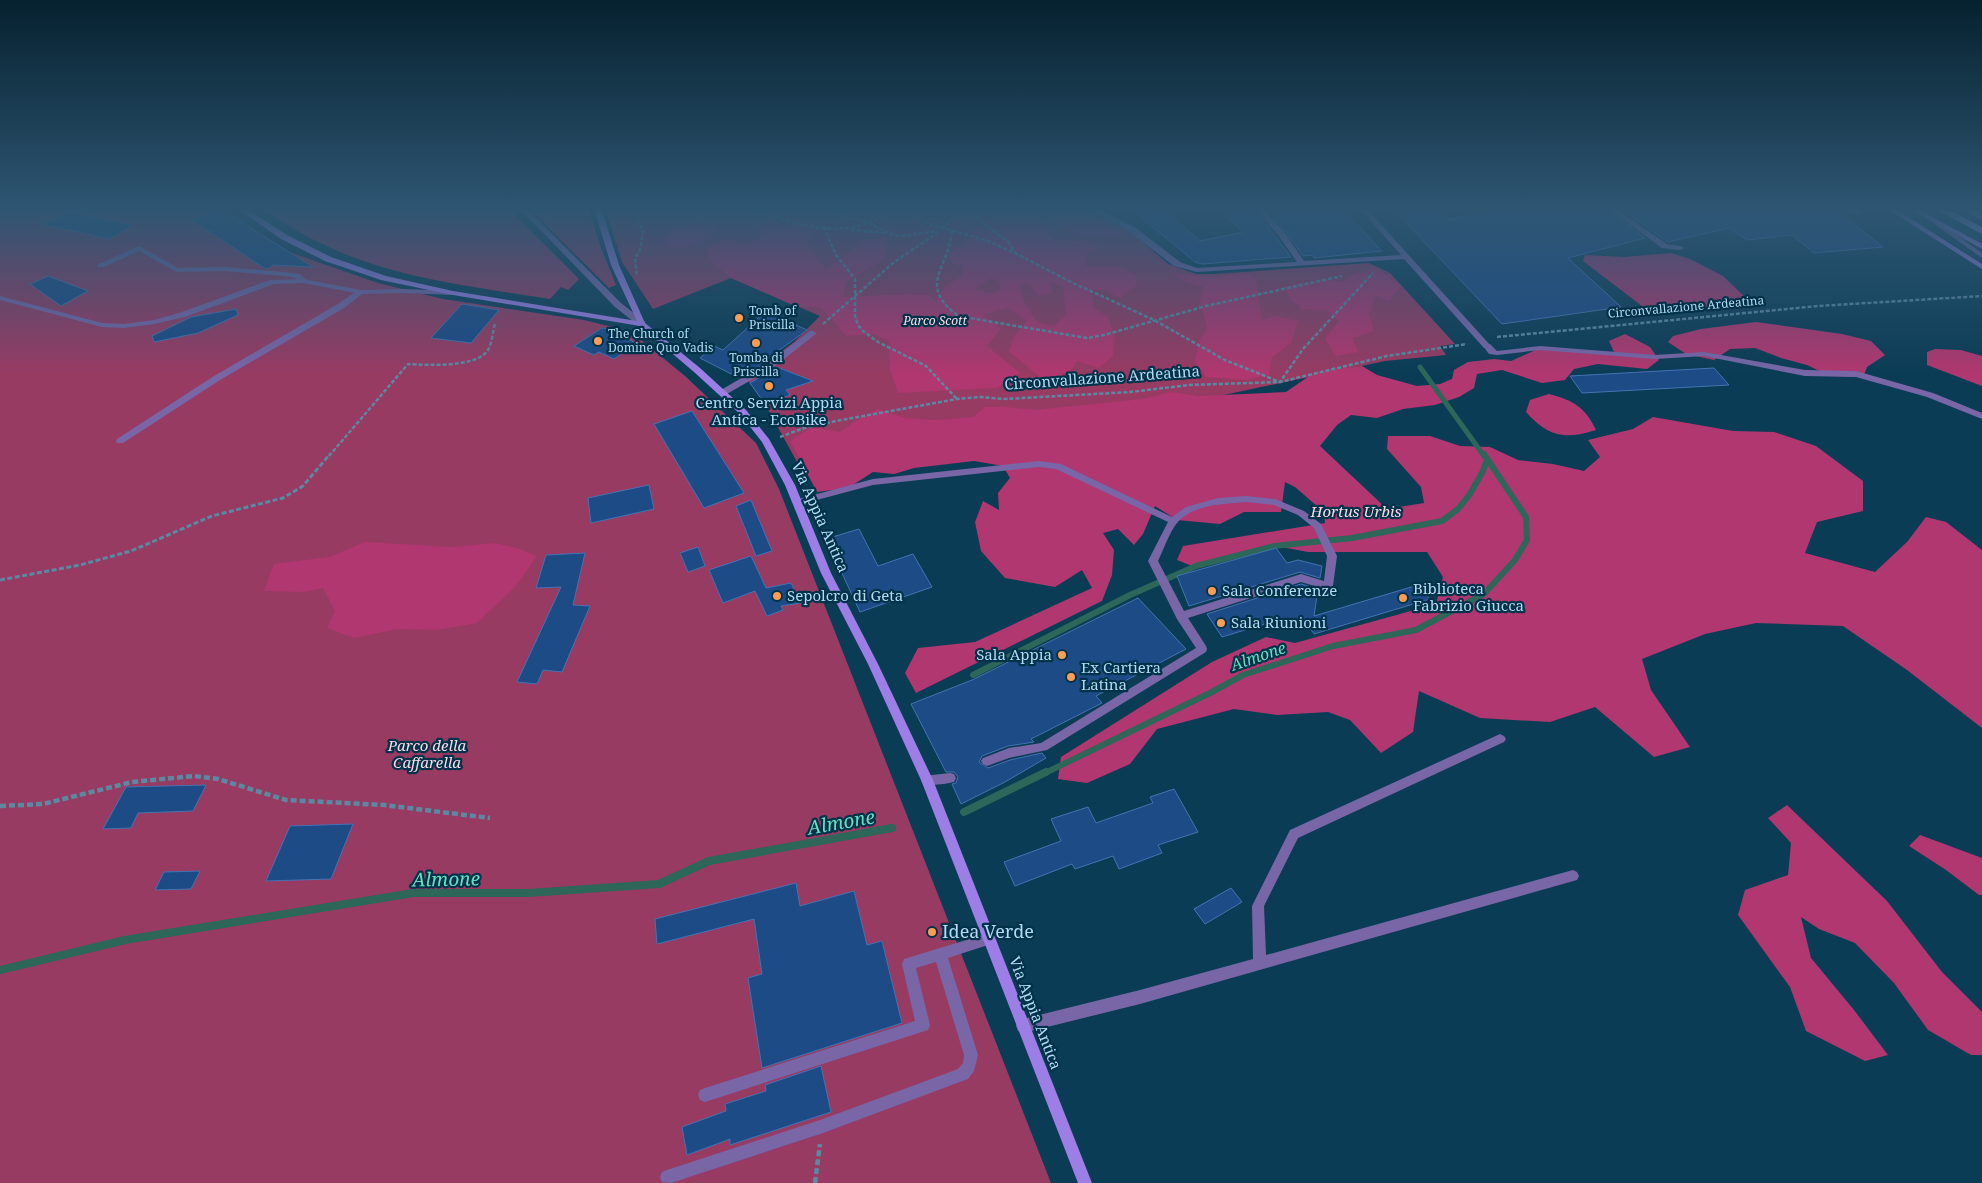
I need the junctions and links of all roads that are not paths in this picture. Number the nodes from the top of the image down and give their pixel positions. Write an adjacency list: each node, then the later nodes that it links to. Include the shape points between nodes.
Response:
1 (165, 263): 9 (street, via 177,270 225,269 284,274 297,276)
2 (340, 263): 11 (street, via 384,278)
3 (577, 263): 13 (street)
4 (614, 263): 13 (street)
5 (1176, 263): 8 (street, via 1213,270)
6 (1314, 263): 8 (street)
7 (1412, 263): 16 (street, via 1492,352 1540,348 1655,357 1704,354 1805,373 1856,374 1950,401)
8 (1302, 264)
9 (303, 281): 10 (street); 12 (street, via 273,282 182,315 124,326 102,325)
10 (361, 292): 11 (street); 17 (street, via 217,378)
11 (453, 293): 13 (street)
12 (0, 298)
13 (642, 324): 15 (street, Via Appia Antica)
14 (813, 332): 15 (street, via 771,365)
15 (722, 393): 18 (street, Via Appia Antica, via 766,440)
16 (1982, 416)
17 (120, 441)
18 (798, 502): 19 (street, via 873,482 1039,464 1058,466); 24 (street, Via Appia Antica, via 826,573)
19 (1173, 522): 20 (street, via 1153,561); 20 (street, via 1186,510 1218,501 1276,502 1301,513 1318,526 1332,556 1328,586 1301,578)
20 (1181, 616): 22 (street, via 1202,649 1043,747)
21 (1500, 739): 28 (street, via 1294,834 1258,906)
22 (987, 761)
23 (950, 778): 24 (street)
24 (927, 780): 26 (street, Via Appia Antica)
25 (1573, 876): 28 (street)
26 (989, 939): 27 (street); 29 (street, Via Appia Antica)
27 (940, 954): 30 (street, via 909,964 923,1025); 31 (street, via 971,1055 969,1066 962,1074 822,1126)
28 (1260, 963): 29 (street)
29 (1023, 1026): 32 (street, Via Appia Antica)
30 (705, 1095)
31 (667, 1177)
32 (1085, 1183)

